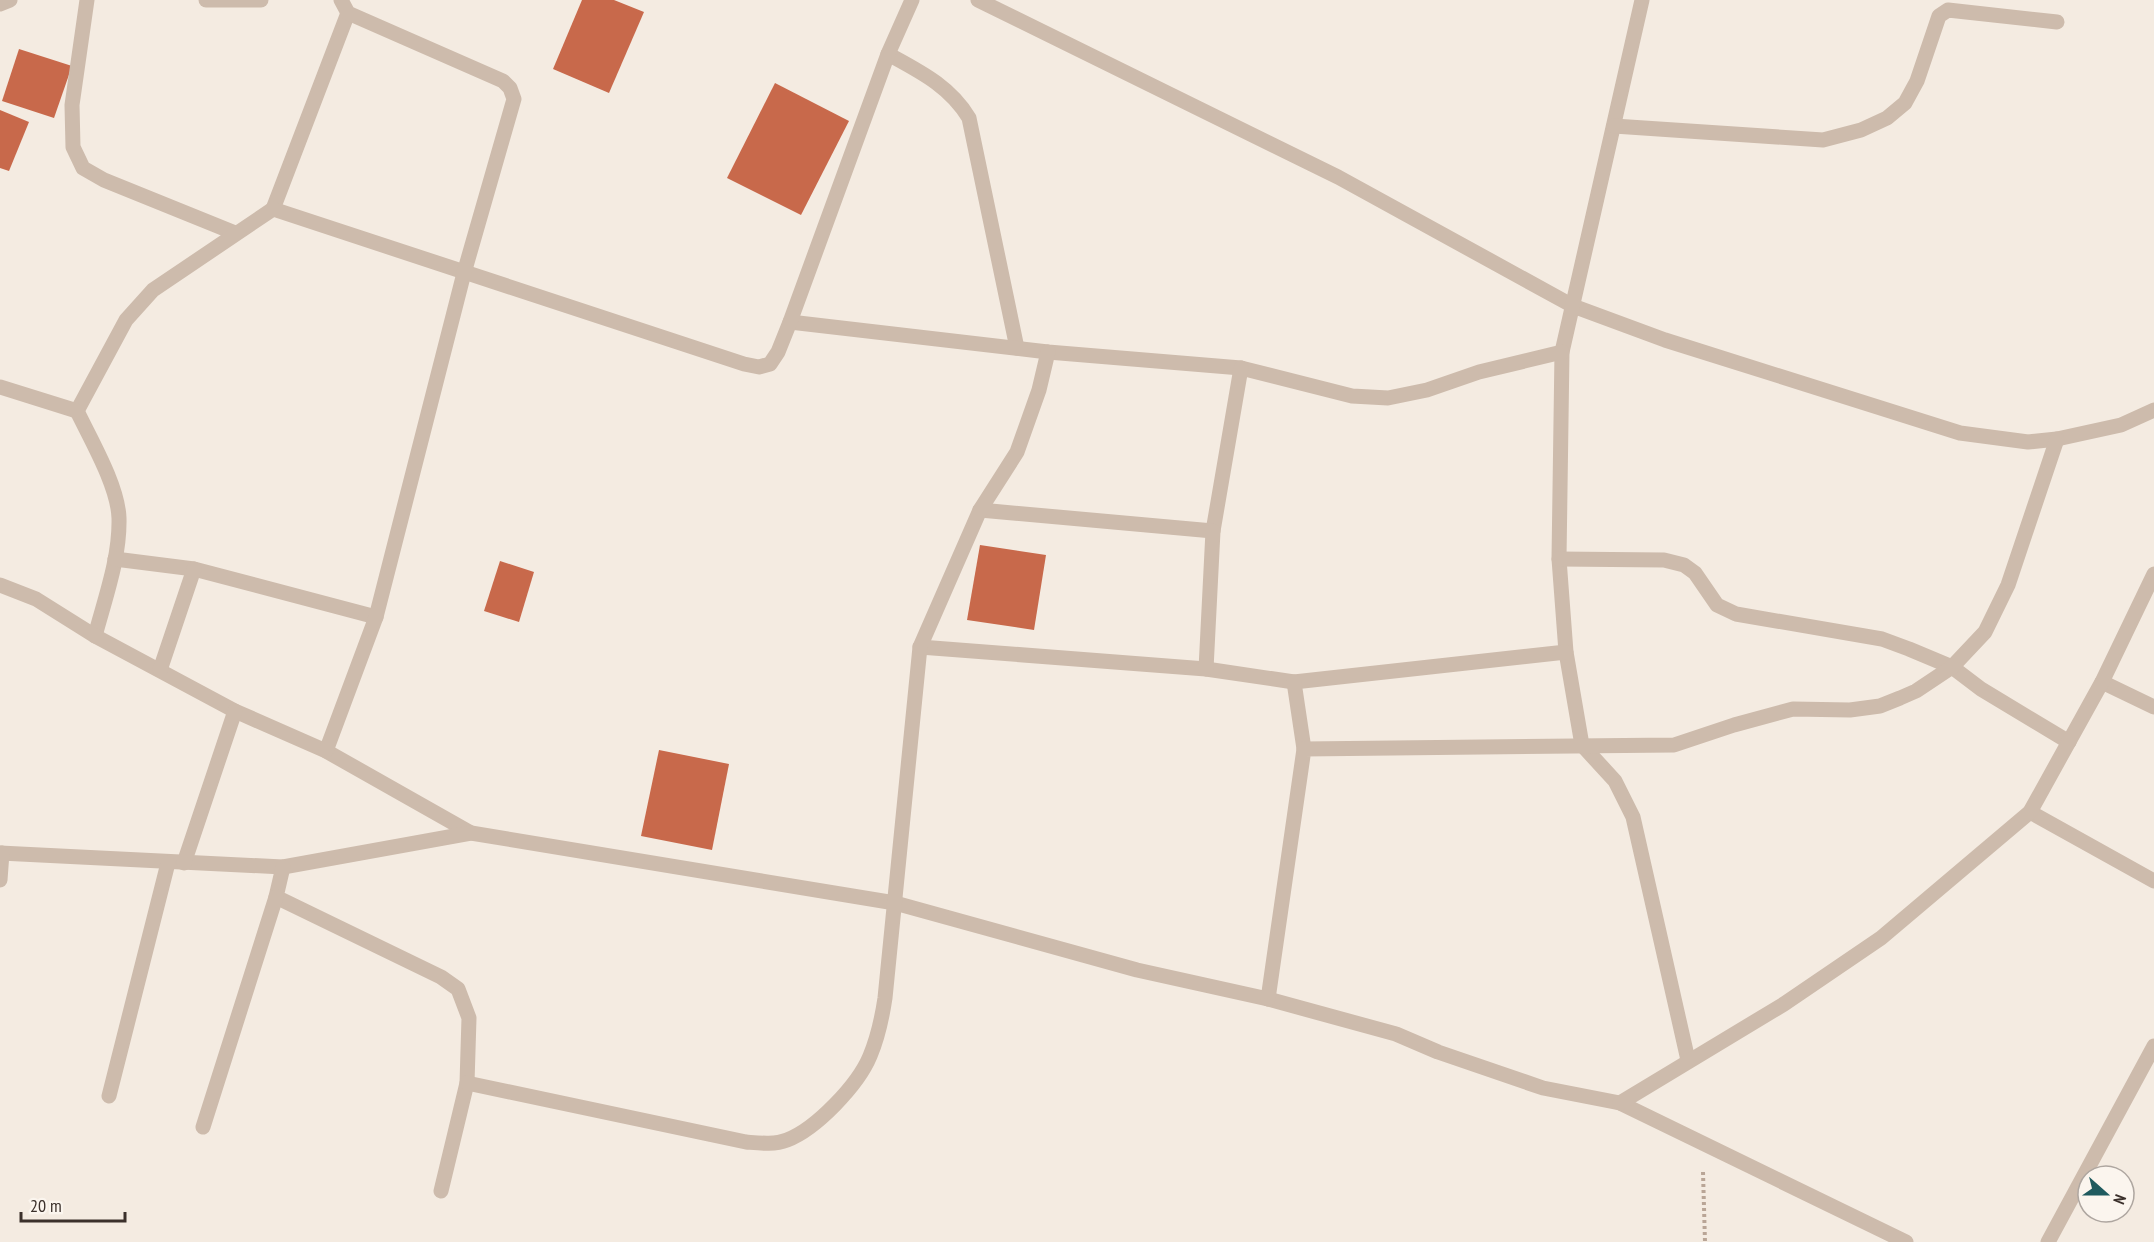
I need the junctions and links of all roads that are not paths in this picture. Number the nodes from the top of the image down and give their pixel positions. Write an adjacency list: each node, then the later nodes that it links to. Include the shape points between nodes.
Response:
1 (10, 0): 8 (street)
2 (87, 0): 14 (street, via 72,105 73,147 83,168)
3 (206, 0): 4 (street)
4 (261, 0)
5 (912, 0): 11 (street)
6 (978, 0): 16 (street, via 1338,177)
7 (1642, 0): 12 (street)
8 (0, 4)
9 (344, 7): 13 (street); 15 (street, via 503,81 510,88 514,99)
10 (2057, 22): 12 (street, via 1948,10 1939,16 1917,81 1905,103 1887,118 1861,130 1823,140)
11 (888, 54): 17 (street); 18 (street, via 931,77 958,100 969,118)
12 (1614, 126): 16 (street)
13 (273, 209): 14 (street); 15 (street)
14 (236, 233): 24 (street, via 153,290 126,320)
15 (464, 273): 17 (street, via 759,367 770,364); 33 (street)
16 (1573, 306): 20 (street); 25 (street, via 1665,340 1960,433 2028,442)
17 (790, 322): 18 (street)
18 (1017, 348): 19 (street)
19 (1048, 352): 21 (street); 26 (street, via 1017,452)
20 (1562, 352): 21 (street, via 1388,398 1352,396); 29 (street)
21 (1241, 368): 27 (street)
22 (0, 387): 24 (street)
23 (2154, 410): 25 (street, via 2121,425)
24 (77, 411): 28 (street, via 110,484 119,516)
25 (2057, 439): 39 (street, via 1997,610)
26 (980, 510): 27 (street); 35 (street)
27 (1213, 531): 37 (street)
28 (115, 559): 30 (street); 34 (street)
29 (1559, 559): 36 (street); 39 (street, via 1664,561 1684,565 1695,573 1717,605 1736,614 1882,639)
30 (194, 569): 33 (street); 38 (street)
31 (2154, 574): 41 (street)
32 (0, 585): 34 (street, via 36,599)
33 (376, 617): 47 (street)
34 (95, 636): 38 (street)
35 (920, 647): 37 (street); 57 (street)
36 (1566, 652): 40 (street); 45 (street)
37 (1206, 669): 40 (street)
38 (160, 670): 43 (street)
39 (1958, 671): 44 (street); 45 (street, via 1880,706 1792,709 1674,745)
40 (1294, 682): 46 (street)
41 (2102, 682): 42 (street); 44 (street)
42 (2154, 707)
43 (235, 711): 47 (street); 52 (street)
44 (2069, 742): 48 (street)
45 (1582, 745): 46 (street); 60 (street, via 1615,781 1633,817)
46 (1304, 748): 58 (street)
47 (326, 751): 49 (street)
48 (2030, 812): 55 (street); 60 (street, via 1881,938 1784,1004)
49 (471, 832): 53 (street); 57 (street)
50 (1, 853): 51 (street); 54 (street)
51 (168, 863): 52 (street); 62 (street)
52 (184, 863): 53 (street)
53 (283, 867): 56 (street)
54 (0, 879)
55 (2154, 881)
56 (276, 897): 61 (street, via 441,977 458,989 470,1018); 64 (street)
57 (895, 903): 58 (street, via 1137,970); 61 (street, via 885,998 870,1057 859,1077 821,1117 786,1140 746,1142)
58 (1268, 999): 63 (street, via 1396,1034 1543,1088)
59 (2154, 1046): 67 (street)
60 (1688, 1060): 63 (street)
61 (467, 1083): 65 (street)
62 (109, 1096)
63 (1620, 1103): 66 (street)
64 (203, 1127)
65 (441, 1191)
66 (1906, 1242)
67 (2048, 1242)

